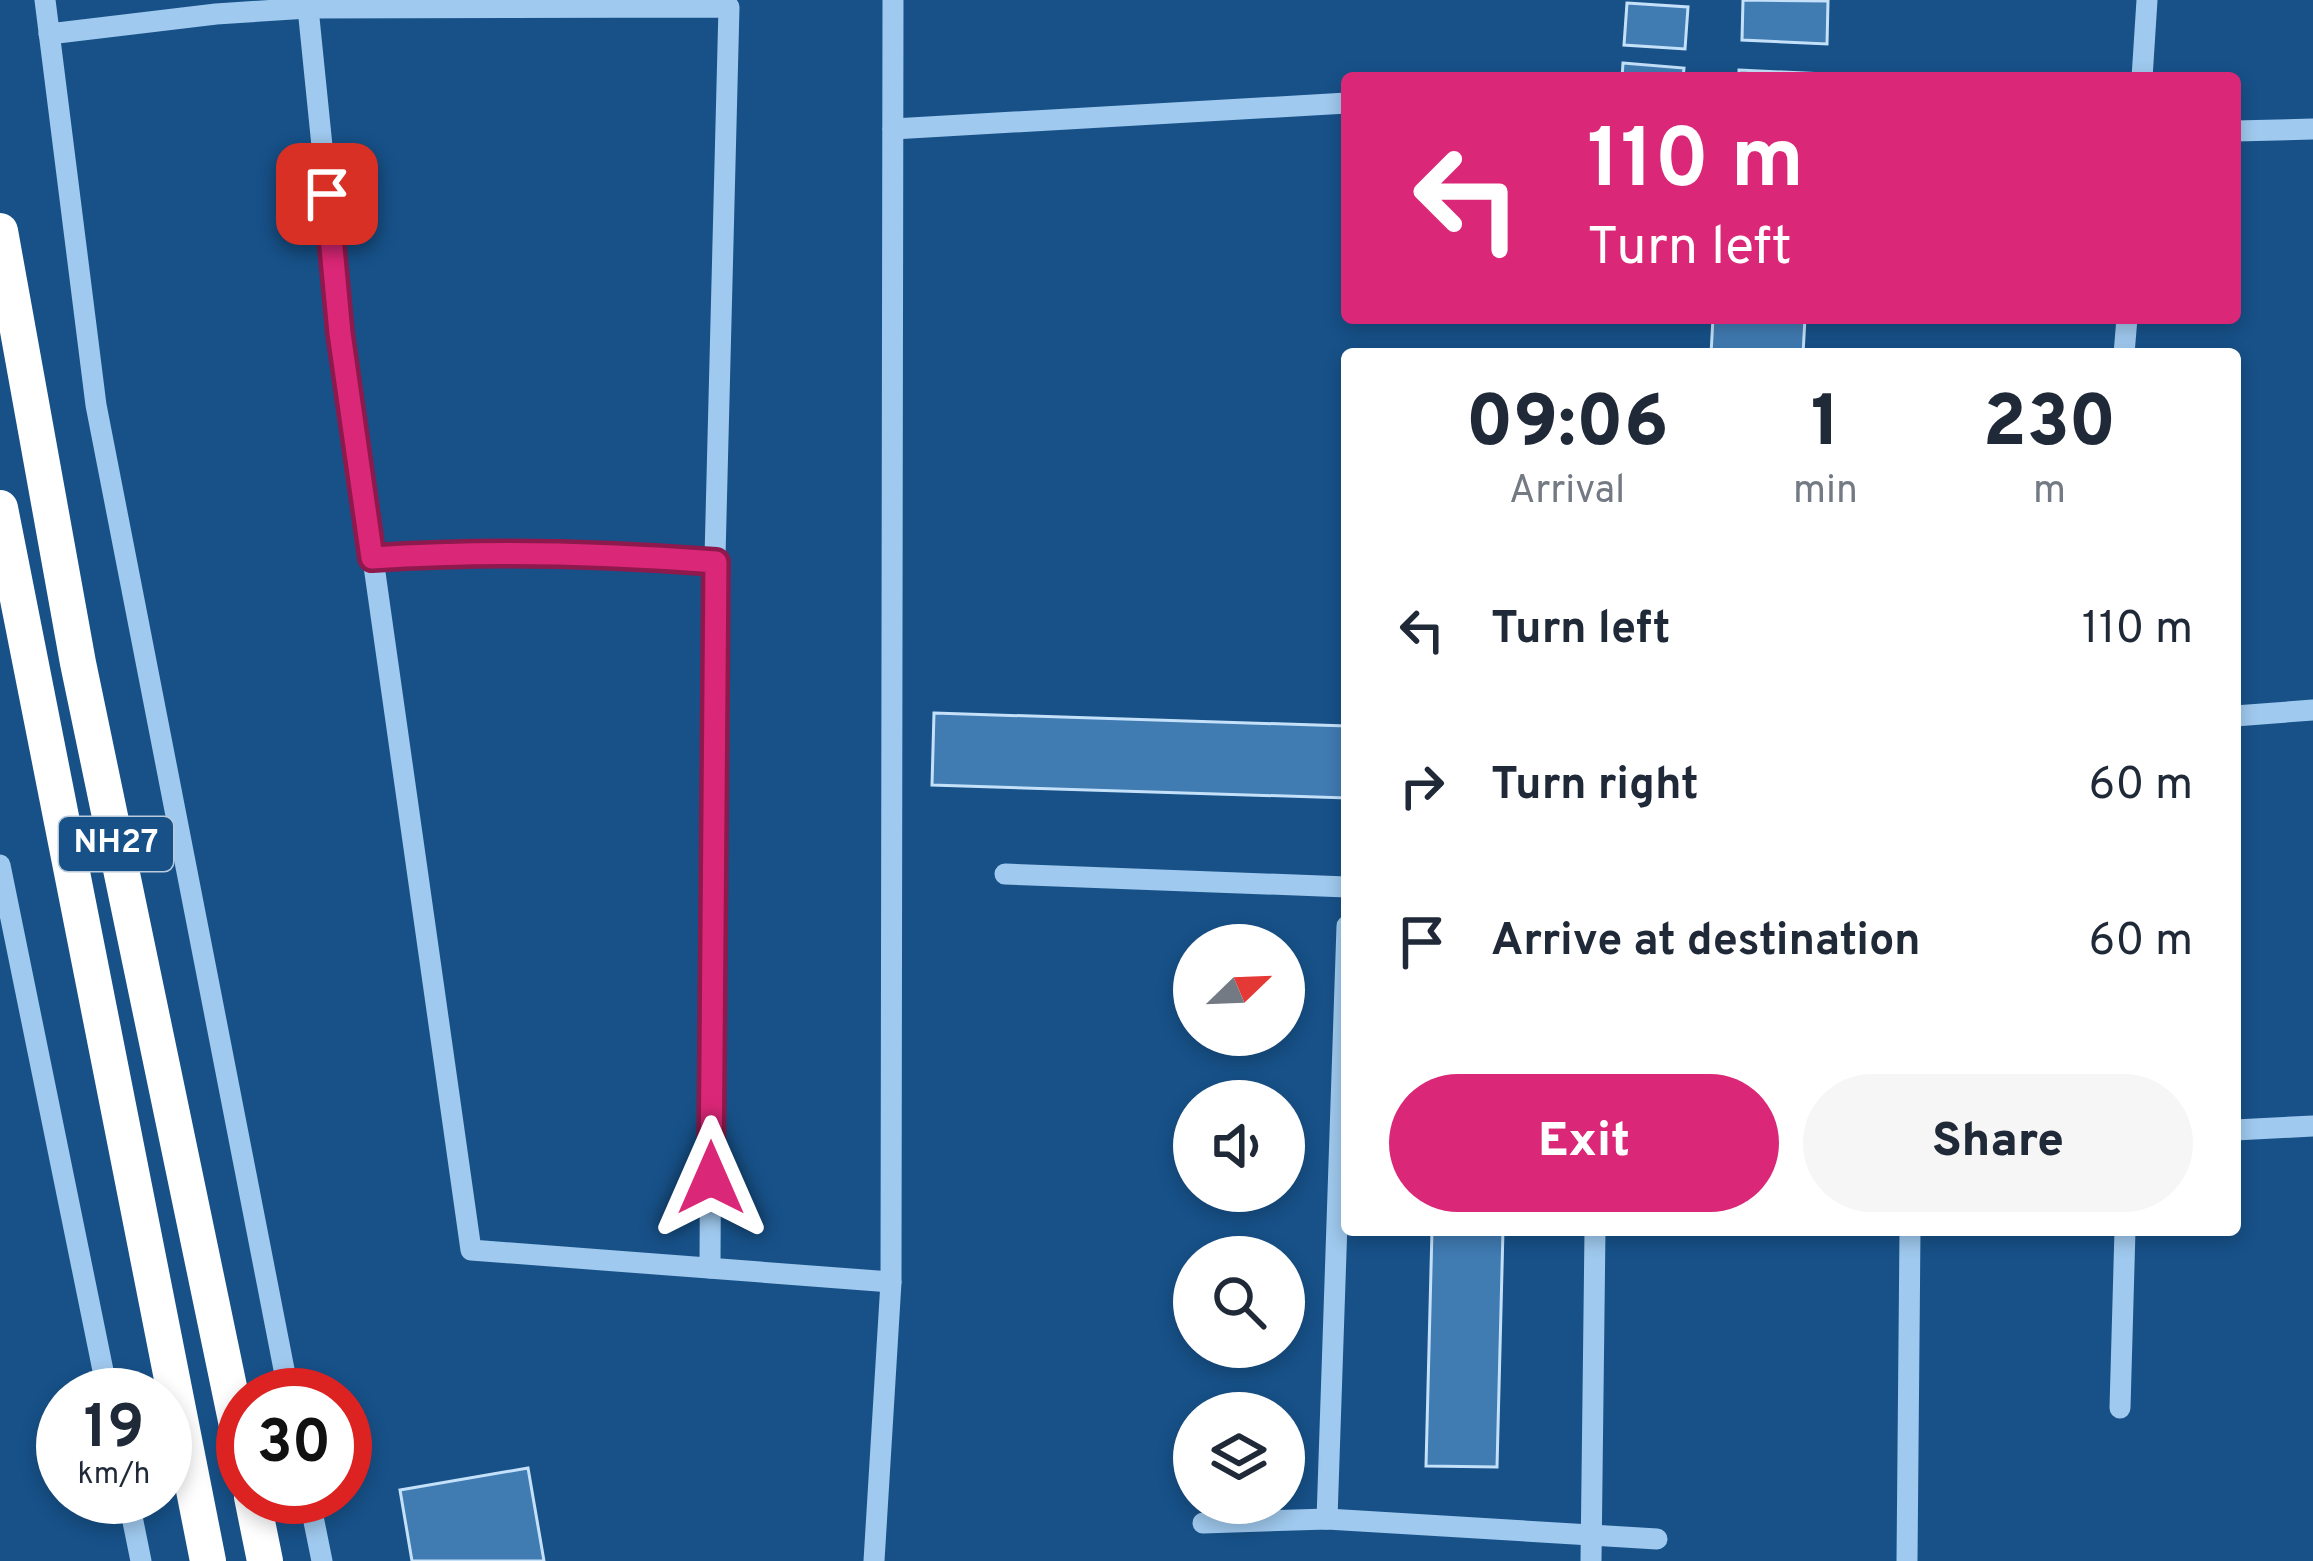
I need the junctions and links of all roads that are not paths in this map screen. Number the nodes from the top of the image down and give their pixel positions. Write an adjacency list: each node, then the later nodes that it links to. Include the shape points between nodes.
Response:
1 (45, 0): 6 (street)
2 (893, 0): 9 (street)
3 (2147, 0): 7 (street)
4 (731, 3): 5 (street); 15 (street)
5 (308, 8): 6 (street); 14 (street)
6 (49, 34): 31 (street, via 96,404)
7 (2142, 72)
8 (1341, 103): 9 (street)
9 (893, 129): 28 (street)
10 (2313, 129): 11 (street)
11 (2241, 131)
12 (0, 231): 30 (highway, NH27, via 78,663)
13 (0, 508): 41 (highway, NH27)
14 (372, 558): 15 (street); 27 (street, via 471,1250)
15 (716, 562): 27 (street)
16 (2313, 710): 17 (street)
17 (2241, 716)
18 (0, 866): 29 (street)
19 (1006, 874): 20 (street)
20 (1341, 887)
21 (1341, 1104): 33 (street)
22 (2313, 1126): 23 (street)
23 (2241, 1130)
24 (1595, 1236): 38 (street)
25 (1910, 1236): 46 (street)
26 (2125, 1236): 32 (street)
27 (710, 1268): 28 (street)
28 (891, 1282): 44 (street)
29 (102, 1368)
30 (225, 1368)
31 (284, 1368)
32 (2120, 1408)
33 (1327, 1519): 34 (street); 38 (street)
34 (1305, 1520)
35 (133, 1524): 40 (street)
36 (257, 1524): 42 (highway)
37 (314, 1524): 43 (street)
38 (1592, 1535): 39 (street); 45 (street)
39 (1657, 1539)
40 (141, 1561)
41 (208, 1561)
42 (265, 1561)
43 (322, 1561)
44 (874, 1561)
45 (1592, 1561)
46 (1907, 1561)

